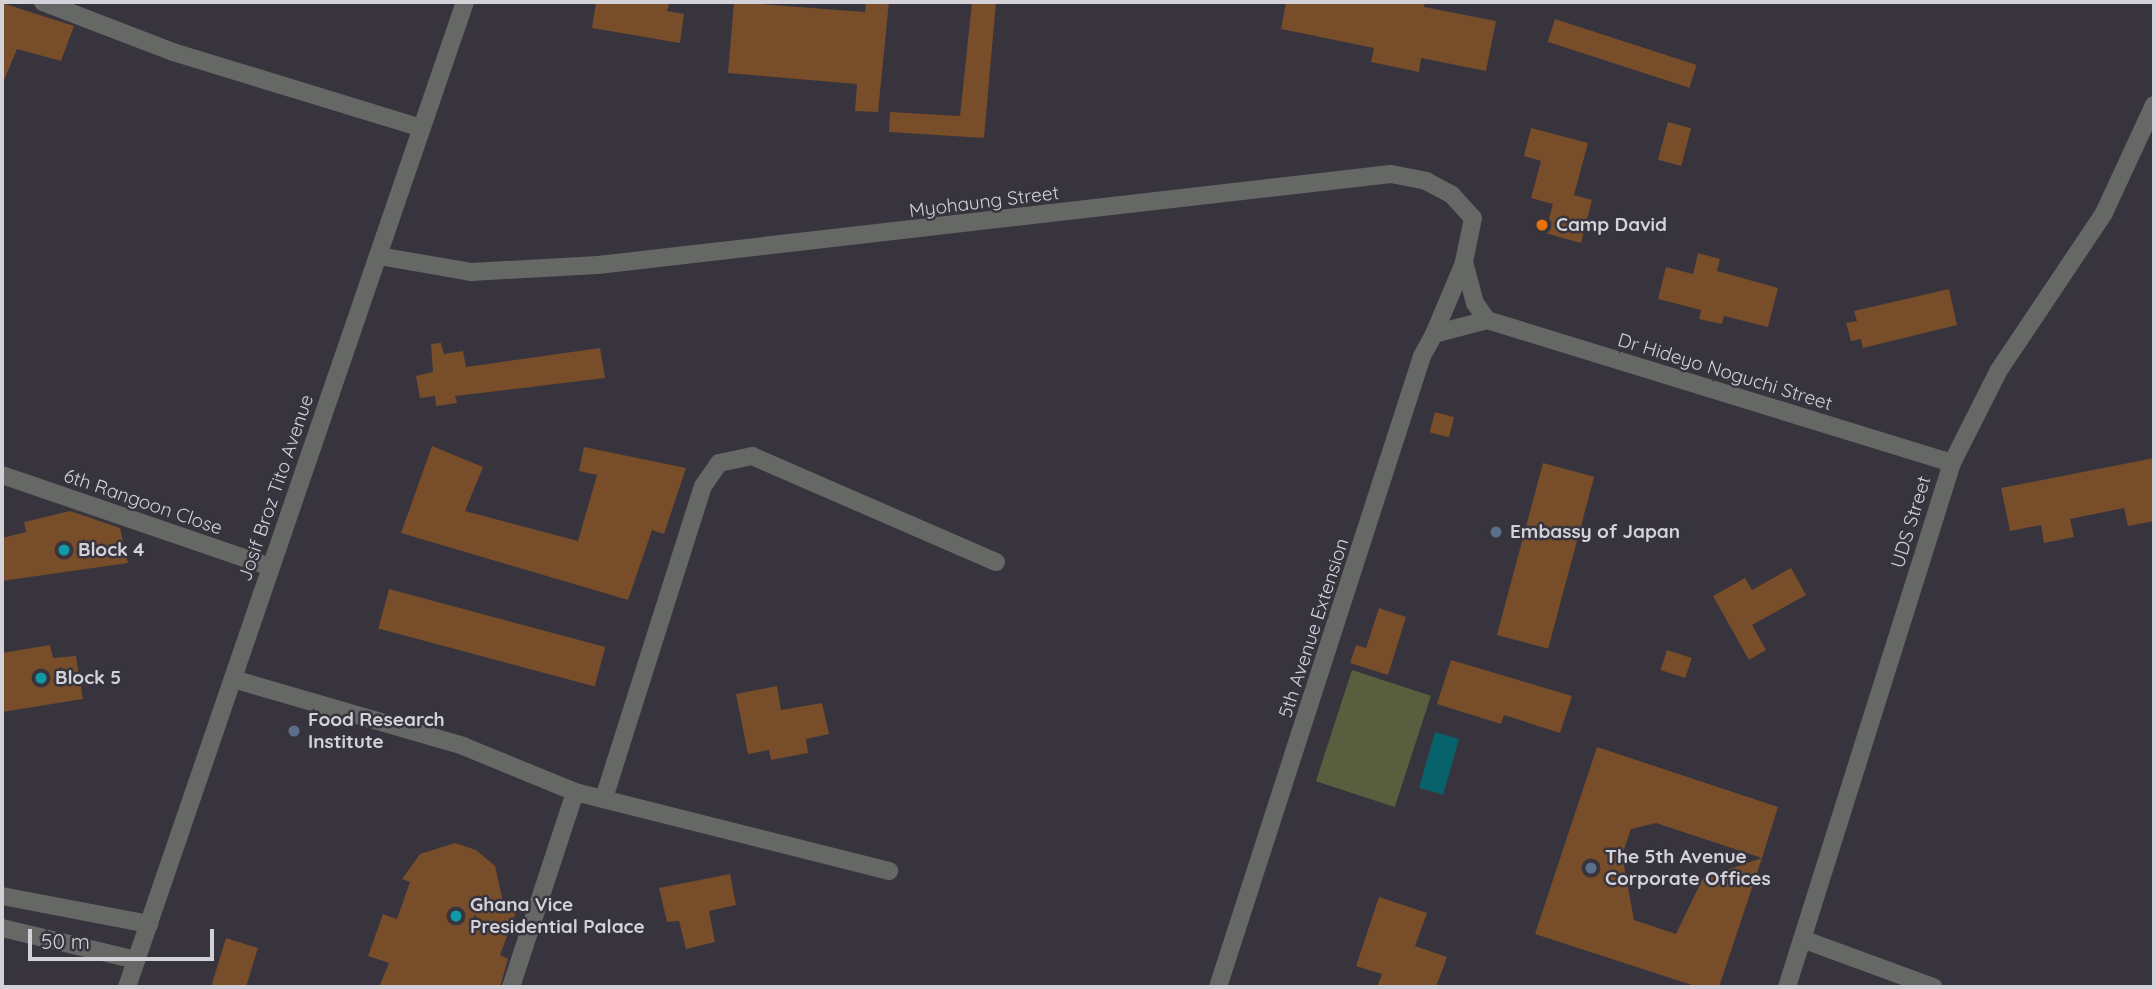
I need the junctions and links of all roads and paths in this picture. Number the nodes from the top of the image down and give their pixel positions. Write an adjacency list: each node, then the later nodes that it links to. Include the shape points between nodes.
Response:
1 (43, 2): 4 (street, via 173,52)
2 (465, 2): 4 (street, Josif Broz Tito Avenue)
3 (2154, 104): 9 (street, UDS Street, via 2104,213 1999,370)
4 (422, 128): 5 (street, Josif Broz Tito Avenue)
5 (379, 256): 6 (street, Myohaung Street, via 471,272 598,265 1391,174 1426,181 1452,195 1473,218); 12 (street, Josif Broz Tito Avenue)
6 (1464, 262): 7 (street, Myohaung Street, via 1475,303); 8 (street, 5th Avenue Extension)
7 (1487, 320): 8 (street); 9 (street, Dr Hideyo Noguchi Street)
8 (1434, 334): 24 (street, 5th Avenue Extension, via 1422,356)
9 (1952, 463): 20 (street, UDS Street)
10 (2, 475): 12 (street, 6th Rangoon Close)
11 (996, 562): 15 (street, via 752,457 719,463 703,486)
12 (270, 567): 13 (street, Josif Broz Tito Avenue)
13 (233, 679): 14 (street, via 463,746); 18 (street, Josif Broz Tito Avenue)
14 (575, 792): 15 (street); 23 (street)
15 (604, 797): 16 (street)
16 (889, 871)
17 (2, 896): 18 (street)
18 (149, 924): 21 (street, Josif Broz Tito Avenue)
19 (2, 928): 21 (street)
20 (1802, 939): 25 (street, UDS Street); 26 (street)
21 (136, 960): 22 (street, Josif Broz Tito Avenue)
22 (127, 987)
23 (511, 987)
24 (1218, 987)
25 (1787, 987)
26 (1933, 987)

